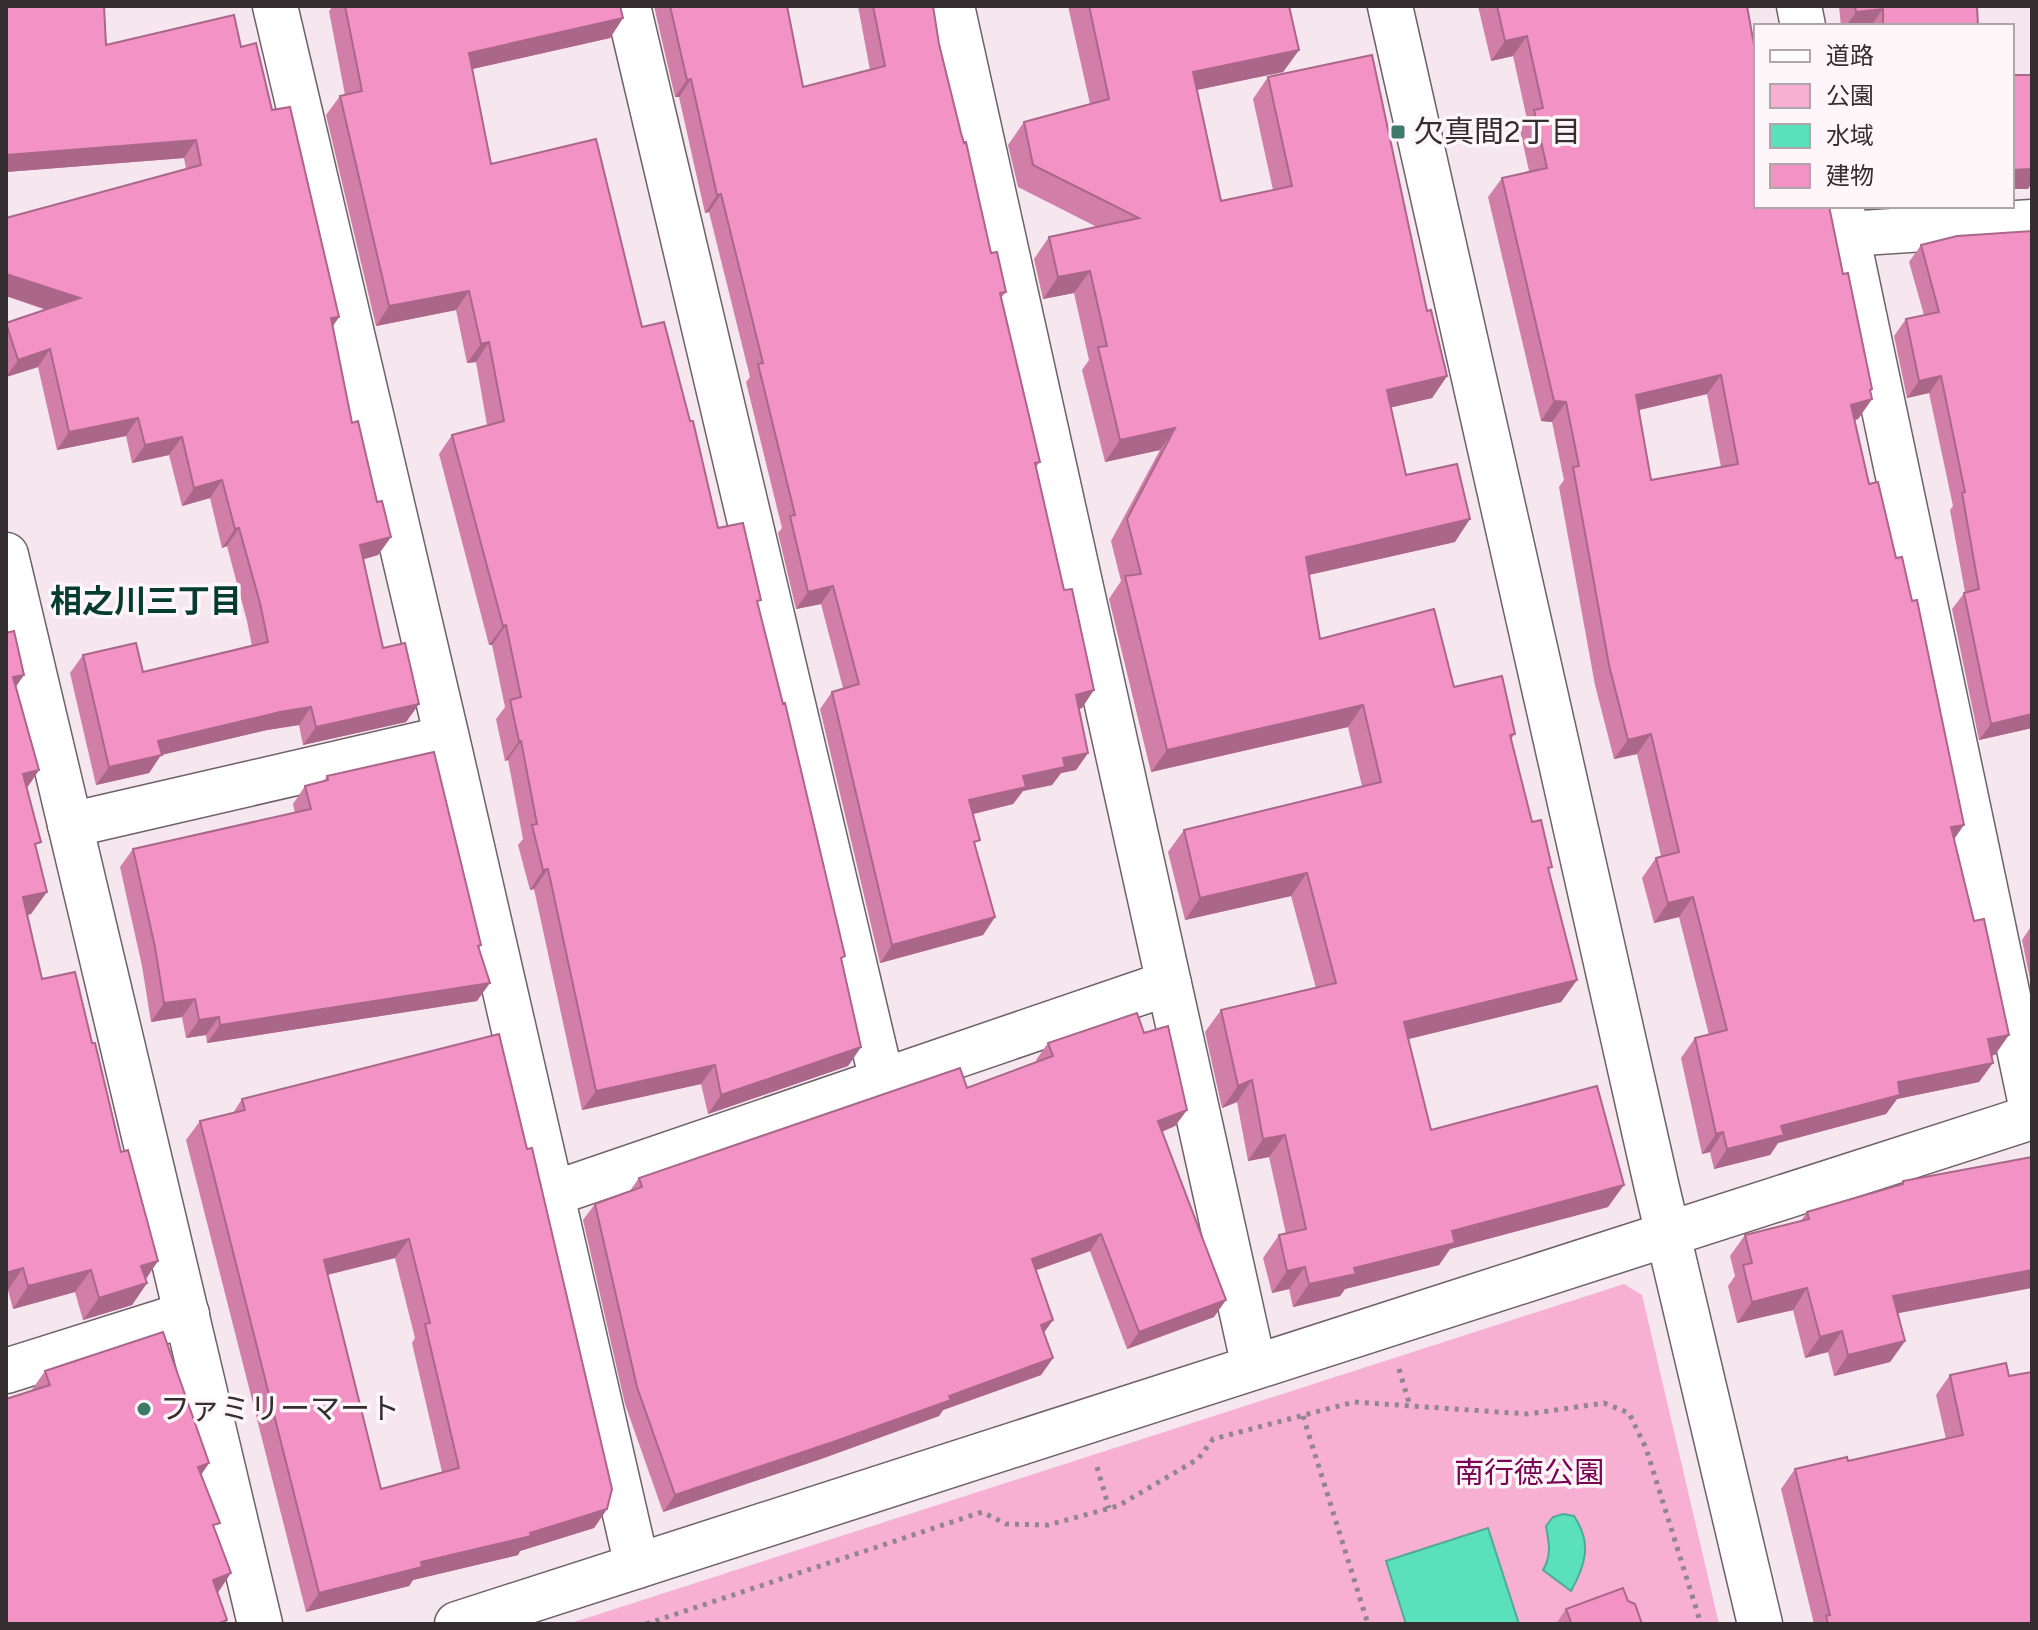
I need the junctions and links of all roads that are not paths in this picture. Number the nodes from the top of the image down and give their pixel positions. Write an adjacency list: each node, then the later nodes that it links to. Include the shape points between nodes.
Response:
1 (275, 6): 8 (street)
2 (628, 6): 11 (street)
3 (952, 6): 10 (street)
4 (1390, 6): 15 (street)
5 (1844, 220): 6 (street); 12 (street)
6 (2032, 222)
7 (6, 555): 9 (street)
8 (447, 738): 9 (street); 14 (street)
9 (70, 825): 16 (street)
10 (1169, 983): 11 (street); 17 (street)
11 (882, 1081): 14 (street)
12 (2032, 1110)
13 (2032, 1117): 15 (street)
14 (552, 1194): 19 (street)
15 (1669, 1233): 17 (street); 22 (street)
16 (187, 1314): 18 (street); 20 (street)
17 (1254, 1367): 19 (street)
18 (6, 1371)
19 (637, 1566): 21 (street)
20 (260, 1624)
21 (457, 1624)
22 (1760, 1624)

